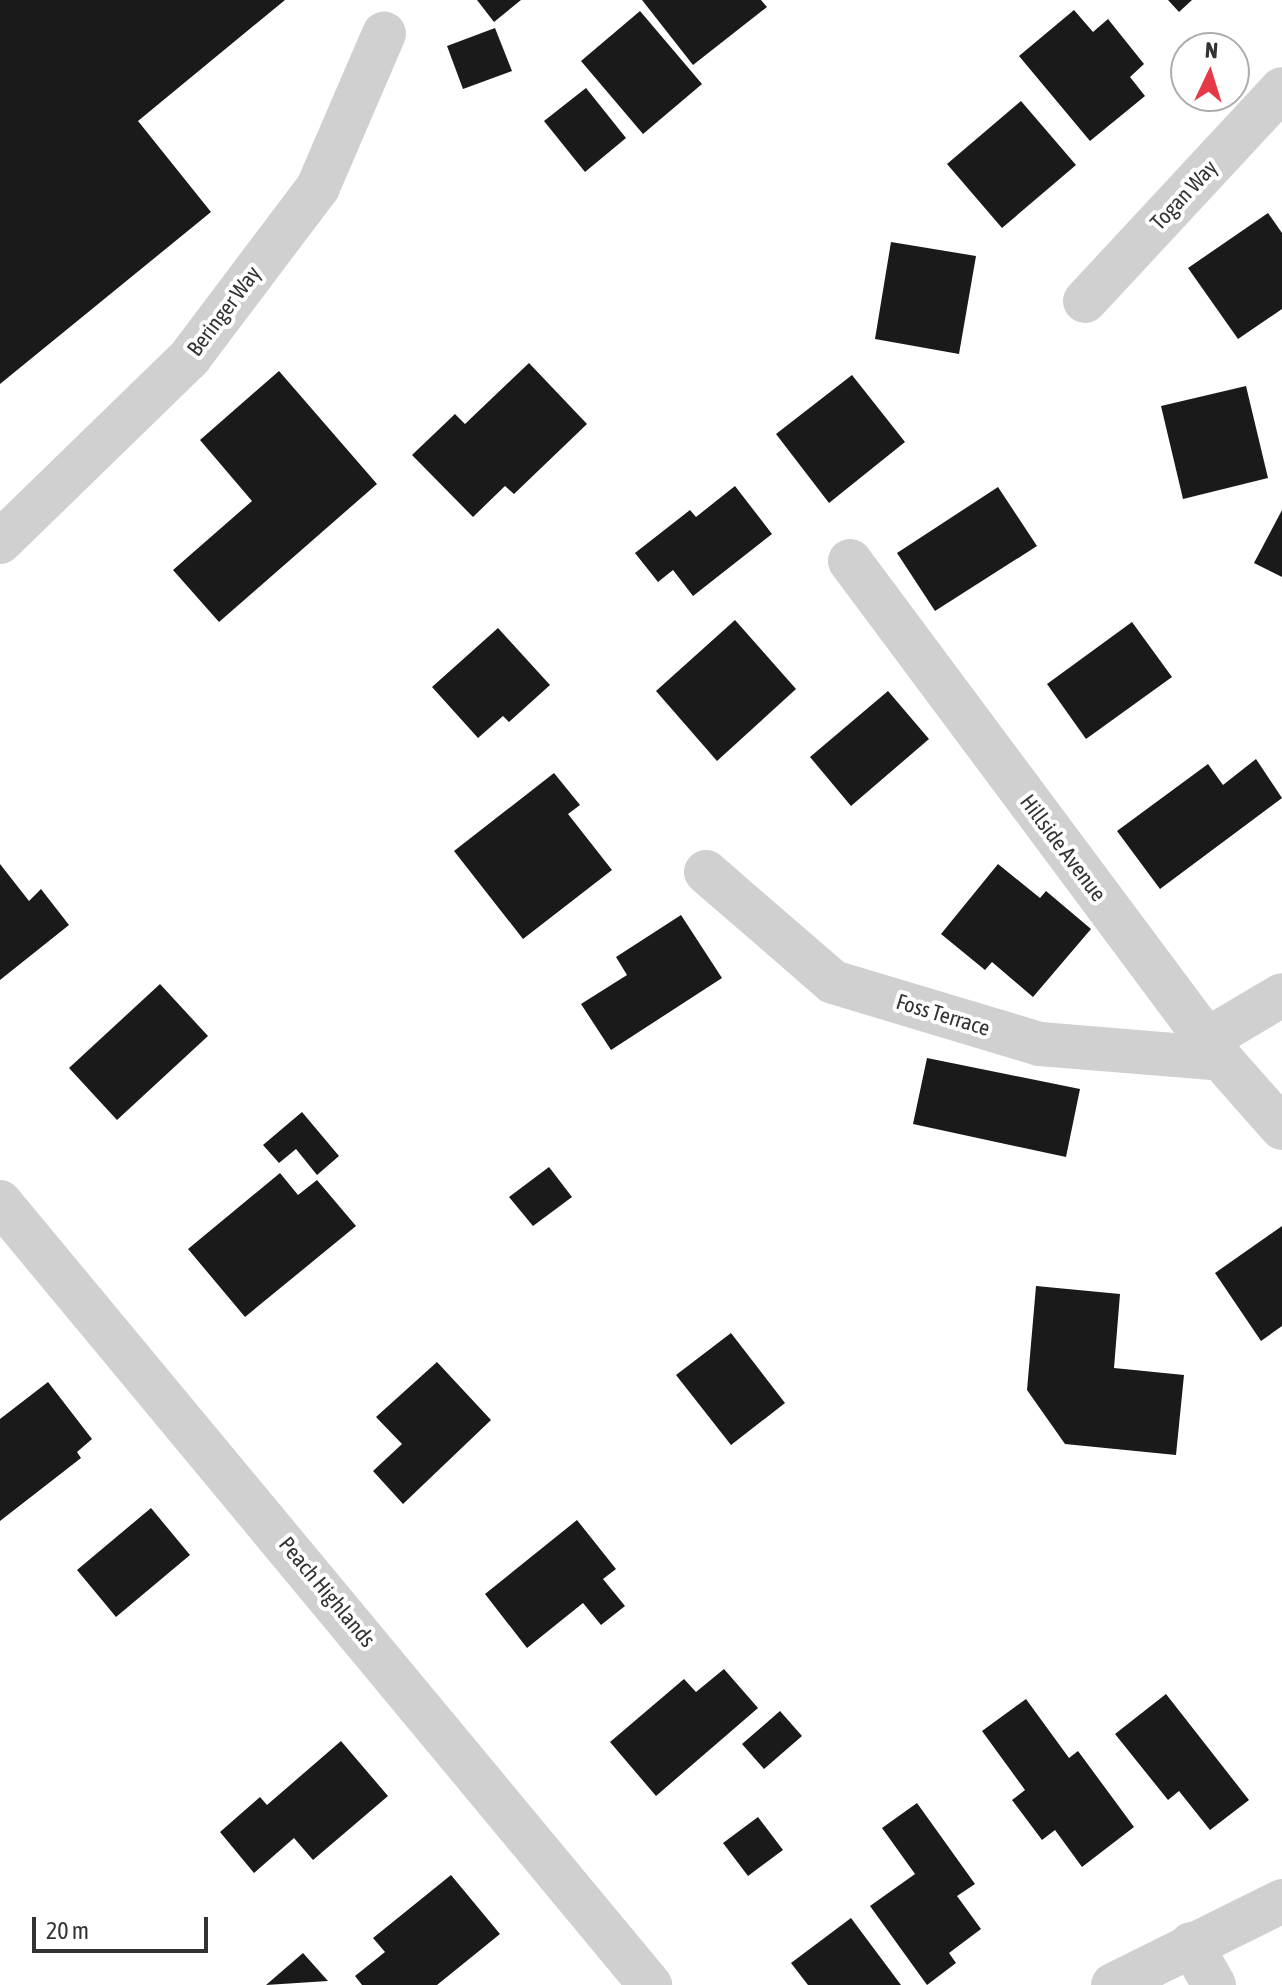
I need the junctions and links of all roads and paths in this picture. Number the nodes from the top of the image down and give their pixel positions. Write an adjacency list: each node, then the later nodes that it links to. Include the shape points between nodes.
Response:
1 (384, 34): 4 (street, Beringer Way, via 318,187 199,345)
2 (1282, 89): 3 (street, Togan Way)
3 (1085, 301)
4 (0, 542)
5 (850, 561): 8 (street, Hillside Avenue)
6 (706, 872): 8 (street, Foss Terrace, via 833,982 1040,1044)
7 (1282, 995): 8 (street)
8 (1214, 1050): 9 (street, Hillside Avenue)
9 (1282, 1128)
10 (0, 1202): 13 (street, Peach Highlands)
11 (1282, 1901): 12 (street)
12 (1191, 1944): 14 (street); 15 (street)
13 (650, 1985)
14 (1113, 1985)
15 (1214, 1985)

